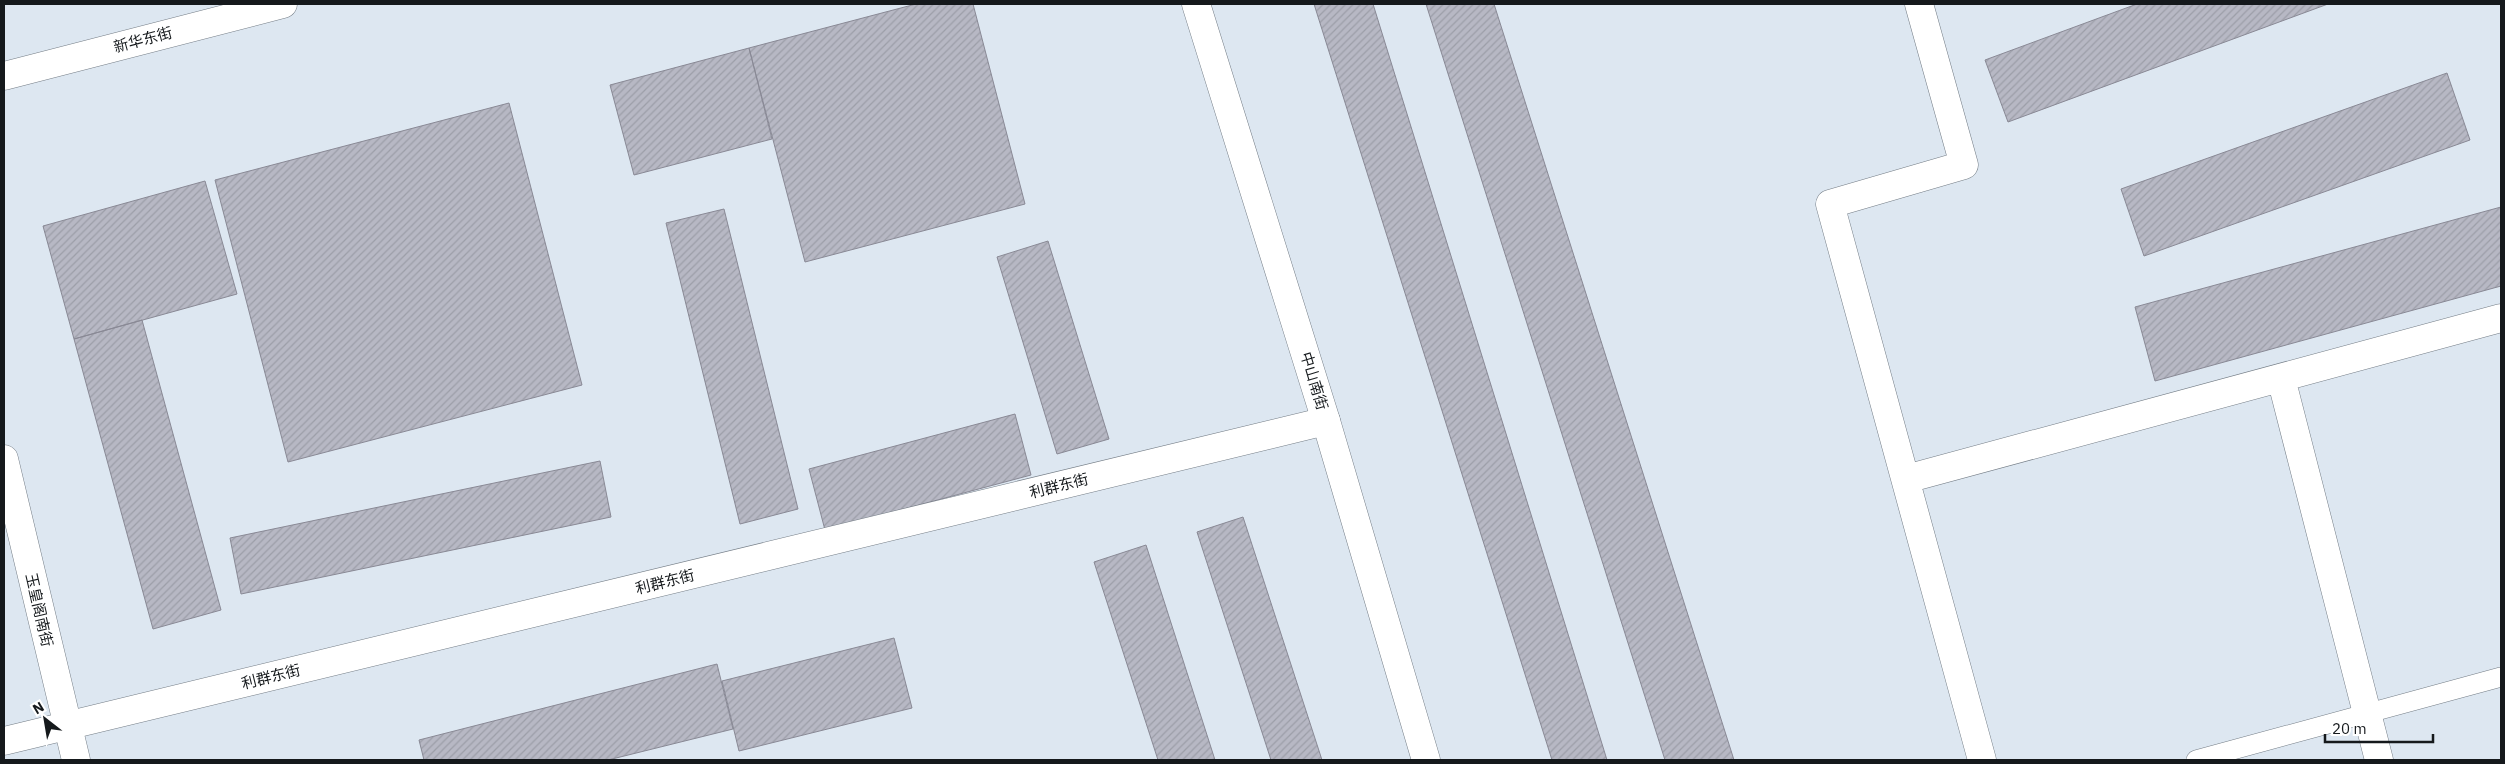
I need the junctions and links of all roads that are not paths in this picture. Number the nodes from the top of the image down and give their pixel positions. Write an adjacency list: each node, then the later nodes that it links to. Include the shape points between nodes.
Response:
1 (283, 4): 4 (street, 新华东街)
2 (1196, 4): 7 (street, 中山南街)
3 (1920, 4): 9 (street, via 1964,166 1830,204)
4 (4, 76)
5 (2501, 318): 6 (street)
6 (2281, 378): 9 (street); 11 (street)
7 (1326, 421): 12 (street, 利群东街); 15 (street, 中山南街)
8 (4, 459): 12 (street, 玉皇阁南街)
9 (1906, 479): 16 (street)
10 (2501, 677): 11 (lane)
11 (2367, 714): 17 (lane); 18 (street)
12 (67, 727): 13 (street, 利群东街); 14 (street, 玉皇阁南街)
13 (4, 741)
14 (76, 760)
15 (1426, 760)
16 (1982, 760)
17 (2196, 760)
18 (2379, 760)

